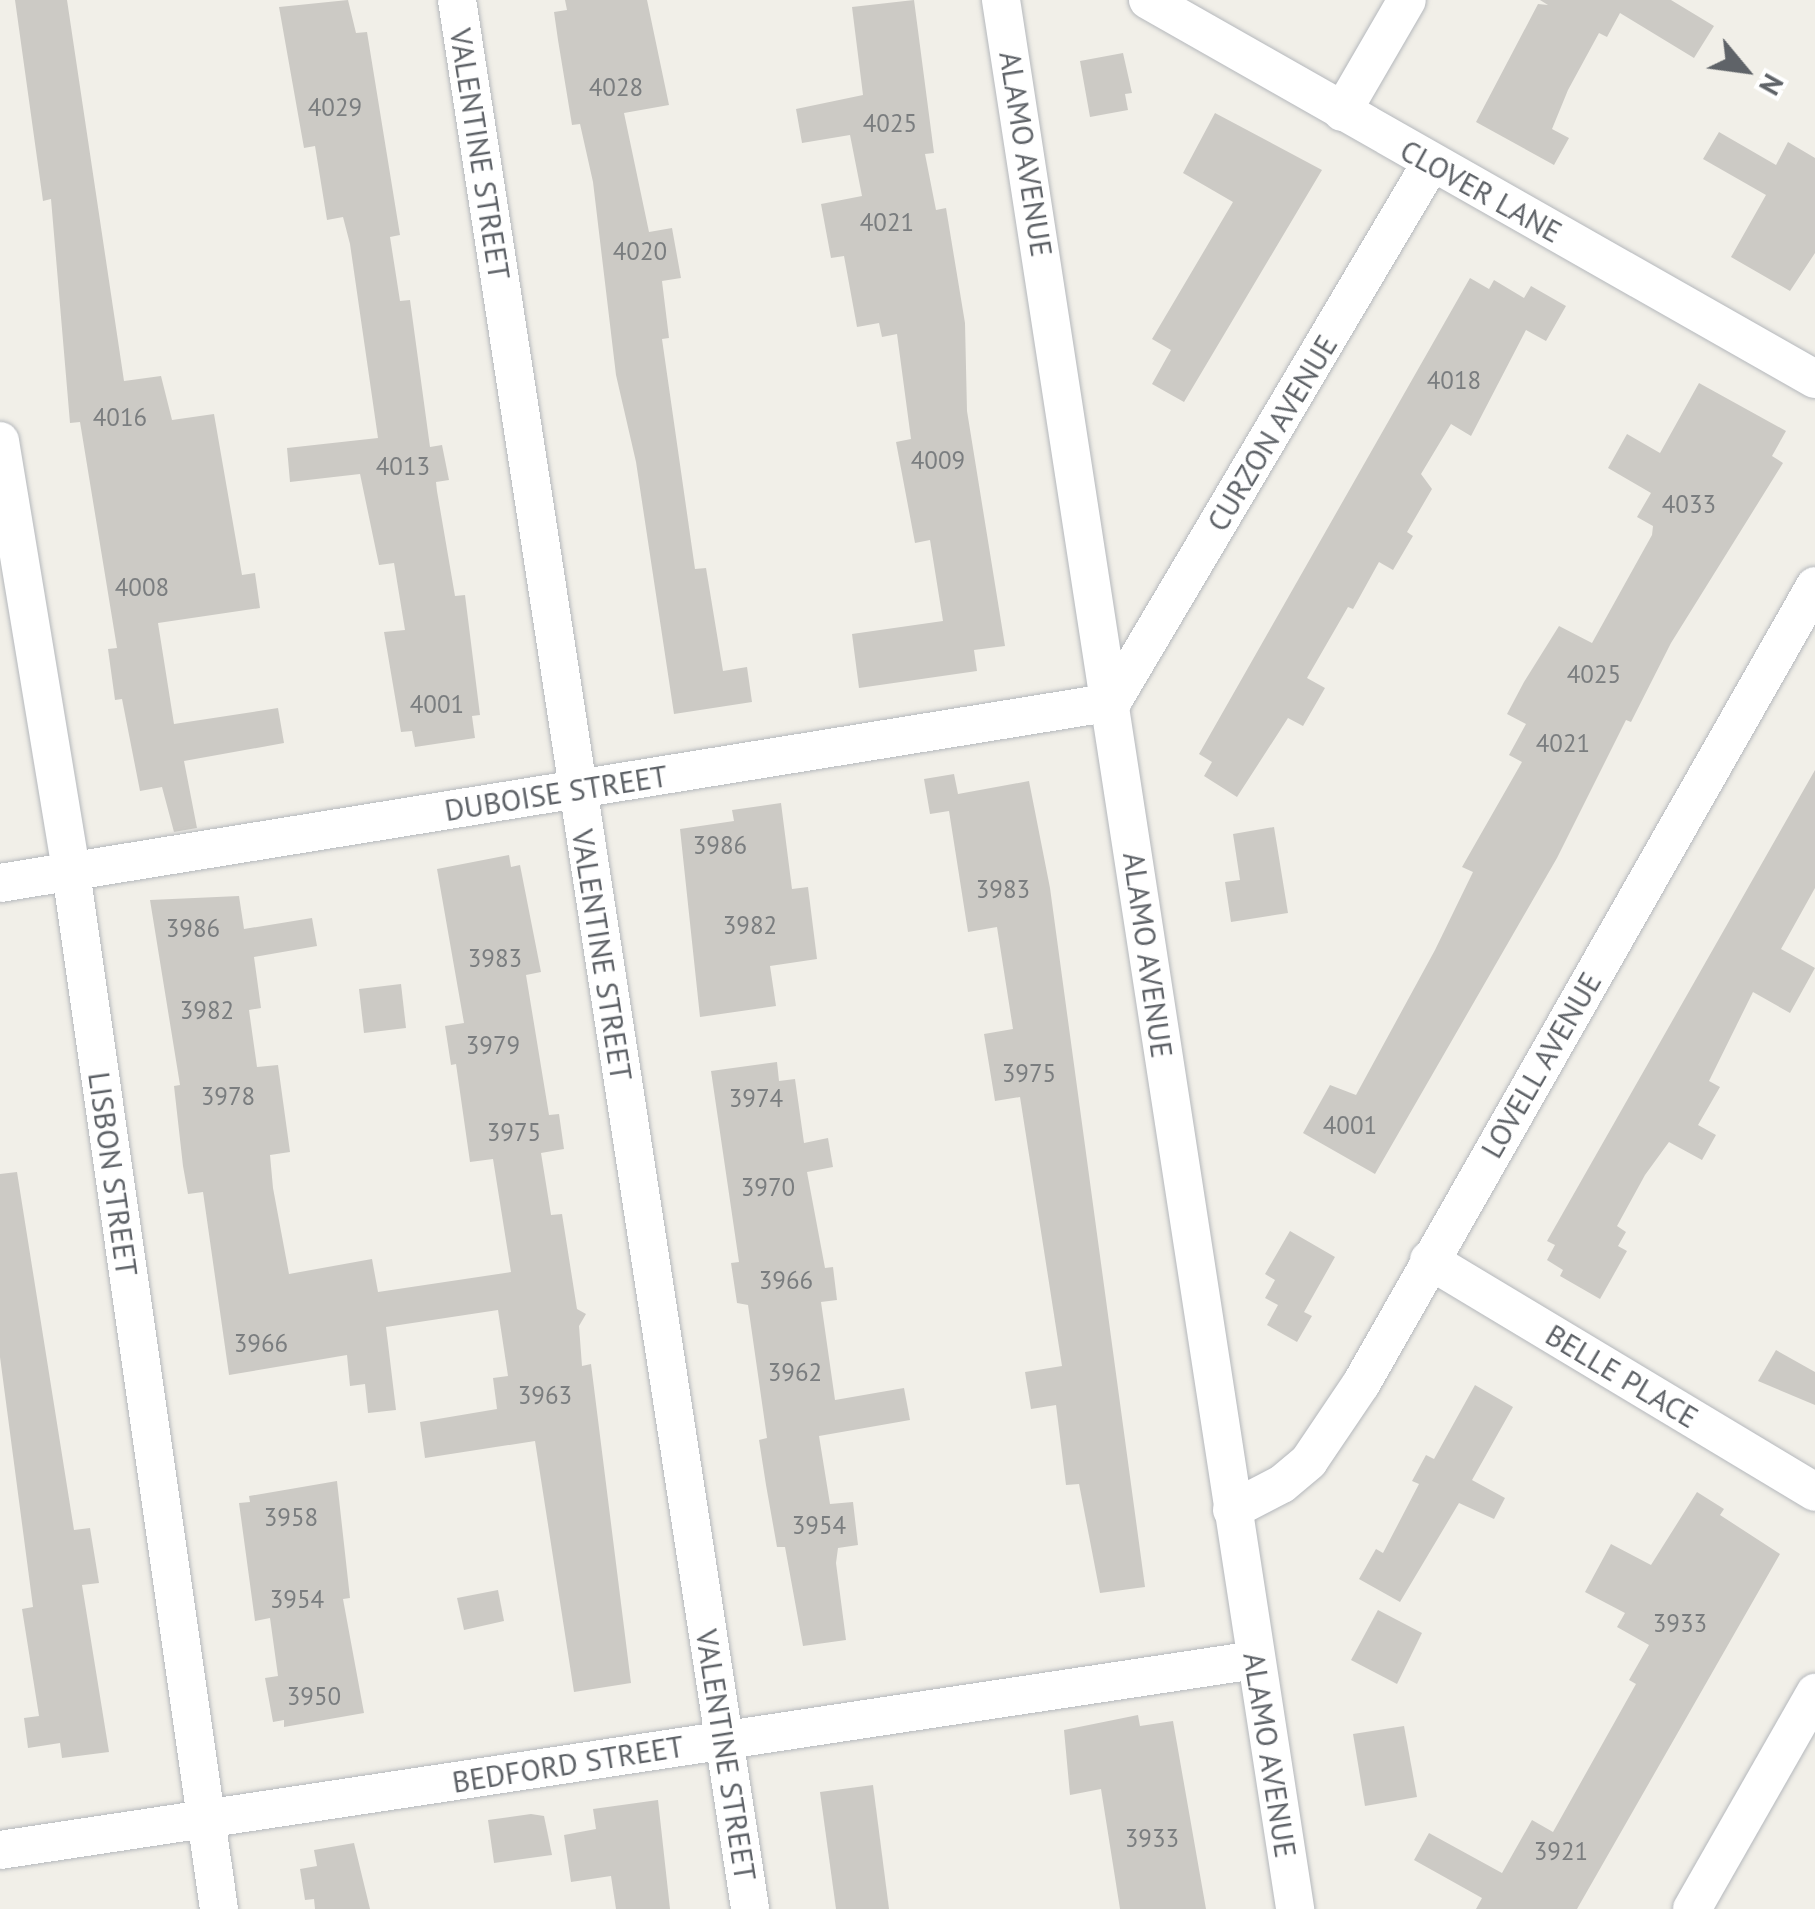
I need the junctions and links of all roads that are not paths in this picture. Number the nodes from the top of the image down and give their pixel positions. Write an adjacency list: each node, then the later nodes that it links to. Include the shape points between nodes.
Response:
1 (457, 0): 12 (street, VALENTINE STREET)
2 (1028, 0): 5 (street)
3 (1148, 0): 6 (street, CLOVER LANE)
4 (1407, 0): 6 (street)
5 (1004, 16): 11 (street, ALAMO AVENUE)
6 (1342, 112): 7 (street, CLOVER LANE)
7 (1432, 163): 8 (street, CLOVER LANE); 11 (street, CURZON AVENUE)
8 (1815, 379)
9 (0, 440): 13 (street, LISBON STREET)
10 (1815, 586): 15 (street, LOVELL AVENUE)
11 (1112, 702): 12 (street, DUBOISE STREET); 17 (street, ALAMO AVENUE)
12 (577, 790): 13 (street, DUBOISE STREET); 20 (street, VALENTINE STREET)
13 (71, 872): 14 (street, DUBOISE STREET); 21 (street, LISBON STREET)
14 (0, 883)
15 (1429, 1260): 16 (street, BELLE PLACE); 17 (street, LOVELL AVENUE, via 1309,1461)
16 (1815, 1492)
17 (1232, 1510): 18 (street, ALAMO AVENUE)
18 (1255, 1660): 20 (street, BEDFORD STREET); 25 (street, ALAMO AVENUE)
19 (1815, 1693): 26 (street)
20 (723, 1740): 21 (street, BEDFORD STREET); 24 (street, VALENTINE STREET)
21 (204, 1819): 22 (street, BEDFORD STREET); 23 (street, LISBON STREET)
22 (0, 1850)
23 (218, 1909)
24 (750, 1909)
25 (1295, 1909)
26 (1692, 1909)

